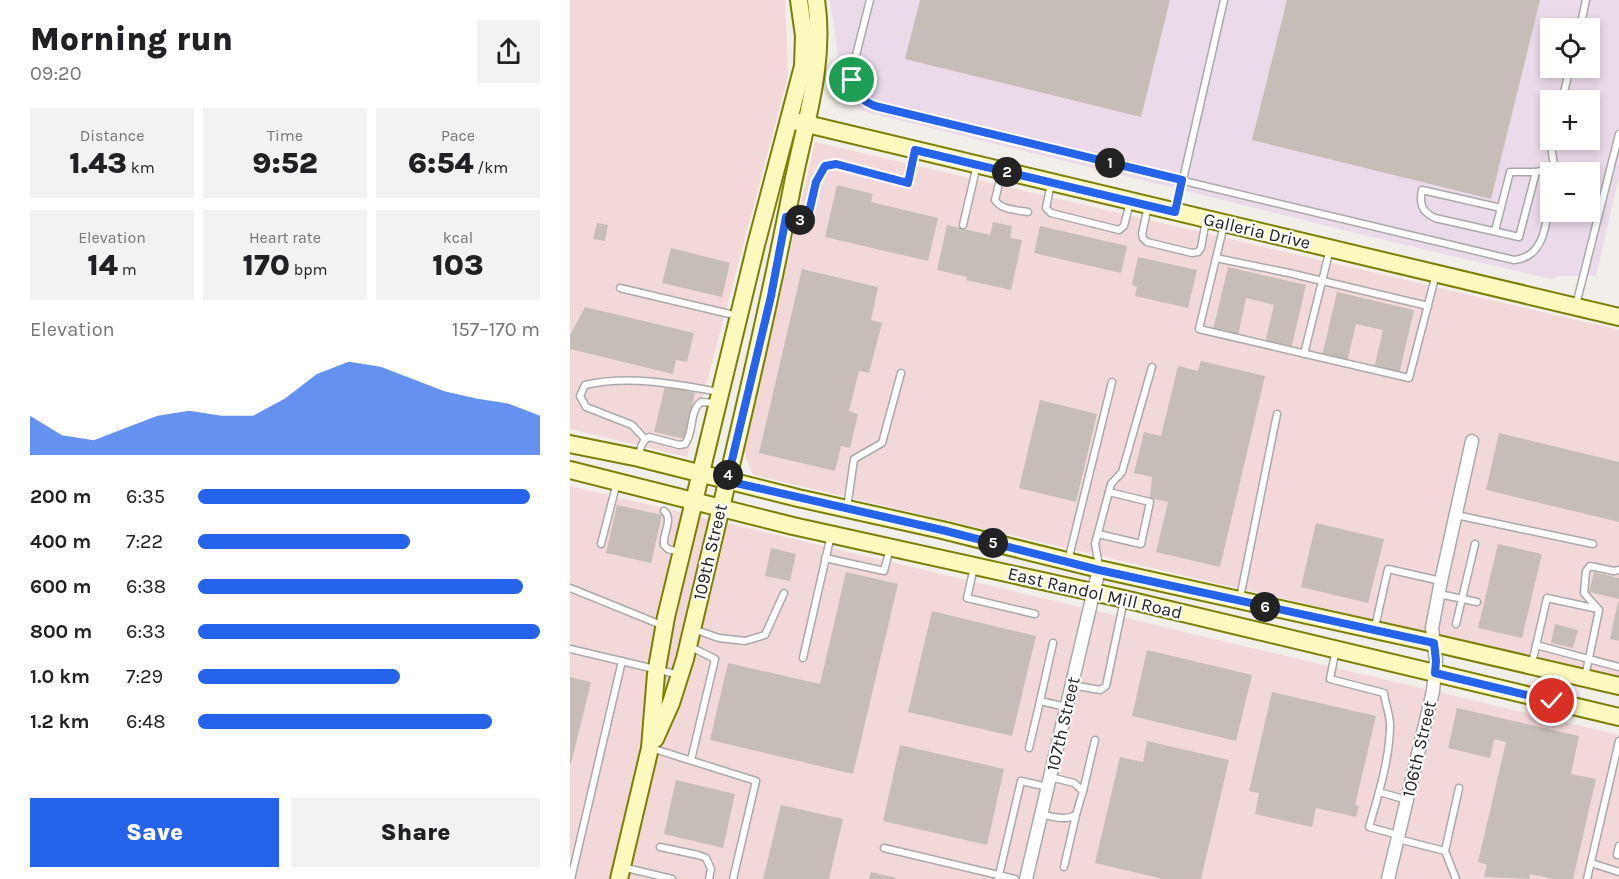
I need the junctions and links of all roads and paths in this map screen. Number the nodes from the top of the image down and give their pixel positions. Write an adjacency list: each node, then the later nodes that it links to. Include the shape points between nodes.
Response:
1 (799, 0): 7 (street, 109th Street, via 804,36)
2 (816, 0): 7 (street, 109th Street, via 817,76)
3 (870, 0): 14 (lane, via 852,71 854,89 866,103)
4 (1224, 0): 14 (lane)
5 (1586, 0): 6 (lane)
6 (1582, 18)
7 (798, 122): 9 (street, Galleria Drive); 21 (street, 109th Street); 29 (street, 109th Street)
8 (1619, 134): 35 (lane)
9 (915, 150): 10 (street, Galleria Drive); 21 (lane, via 908,183 836,164 825,166 816,182 807,221)
10 (977, 164): 11 (street, Galleria Drive); 25 (lane)
11 (1002, 171): 15 (street, Galleria Drive); 19 (lane, via 995,200 998,205)
12 (1536, 171): 13 (lane); 18 (lane, via 1510,172); 26 (lane, via 1519,237)
13 (1540, 171)
14 (1182, 180): 20 (lane); 23 (lane, via 1514,260 1530,256 1540,244)
15 (1052, 182): 16 (street, Galleria Drive); 16 (lane, via 1046,208 1051,213 1119,230 1124,226)
16 (1130, 201): 17 (street, Galleria Drive)
17 (1148, 206): 20 (street, Galleria Drive); 22 (lane, via 1143,238 1192,253 1201,248)
18 (1501, 208): 26 (lane); 26 (lane, via 1422,190 1421,205 1428,215)
19 (1028, 212)
20 (1175, 212): 22 (street, Galleria Drive)
21 (786, 217): 31 (street, 109th Street)
22 (1207, 219): 24 (street, Galleria Drive)
23 (1545, 222)
24 (1225, 224): 27 (street, Galleria Drive); 28 (lane)
25 (963, 225)
26 (1495, 231)
27 (1330, 248): 30 (street, Galleria Drive); 32 (lane)
28 (1216, 258): 32 (lane); 38 (lane, via 1199,329)
29 (750, 269): 31 (street); 36 (street, 109th Street)
30 (1436, 274): 34 (lane); 35 (street, Galleria Drive)
31 (775, 275): 50 (street, 109th Street)
32 (1322, 281): 34 (lane); 38 (lane)
33 (620, 288): 36 (lane)
34 (1428, 306): 38 (lane, via 1409,378)
35 (1575, 308): 37 (street, Galleria Drive)
36 (738, 316): 42 (street, 109th Street)
37 (1619, 318)
38 (1304, 354)
39 (1152, 367): 52 (lane, via 1122,472)
40 (901, 373): 56 (lane, via 882,443 854,459)
41 (1112, 382): 68 (lane)
42 (719, 397): 44 (lane, via 697,406 685,444); 44 (lane, via 665,382 604,381 585,385 580,396 586,407 632,425); 49 (street, 109th Street)
43 (1277, 414): 78 (lane)
44 (645, 439): 47 (lane)
45 (1472, 441): 58 (street, 106th Street)
46 (570, 444): 47 (street, East Randol Mill Road)
47 (639, 458): 49 (street, East Randol Mill Road)
48 (570, 470): 51 (street, East Randol Mill Road)
49 (700, 474): 50 (street, East Randol Mill Road); 54 (street, 109th Street)
50 (727, 481): 53 (street, East Randol Mill Road); 55 (street, 109th Street)
51 (617, 482): 54 (street, East Randol Mill Road); 62 (lane)
52 (1109, 492): 61 (lane); 61 (lane, via 1150,502 1141,544)
53 (798, 498): 56 (street, East Randol Mill Road); 59 (street)
54 (693, 500): 55 (street, East Randol Mill Road); 66 (street, 109th Street)
55 (720, 507): 59 (street, East Randol Mill Road); 84 (street, 109th Street)
56 (847, 509): 68 (street, East Randol Mill Road)
57 (663, 511): 66 (lane, via 669,518 664,545)
58 (1456, 515): 64 (lane); 73 (street, 106th Street)
59 (793, 526): 60 (street, East Randol Mill Road)
60 (831, 534): 65 (street, East Randol Mill Road); 67 (lane)
61 (1098, 534): 70 (lane, via 1095,544)
62 (601, 544)
63 (1475, 544): 77 (lane)
64 (1593, 544)
65 (890, 548): 67 (lane, via 884,571); 69 (street, East Randol Mill Road)
66 (681, 552): 83 (street, 109th Street)
67 (825, 558): 92 (lane)
68 (1067, 561): 70 (street, East Randol Mill Road)
69 (974, 566): 75 (street, East Randol Mill Road); 81 (lane, via 967,598)
70 (1099, 570): 75 (street, 107th Street); 78 (street, East Randol Mill Road)
71 (1619, 570): 80 (lane, via 1590,566 1586,572 1584,593)
72 (570, 588): 83 (lane)
73 (1440, 588): 77 (lane); 85 (lane, via 1388,569); 87 (street, 106th Street, via 1432,628)
74 (784, 592): 84 (lane, via 765,634 745,641)
75 (1094, 592): 76 (street, East Randol Mill Road); 101 (street, 107th Street)
76 (1124, 599): 91 (street, East Randol Mill Road); 101 (lane, via 1106,686 1100,690)
77 (1462, 599): 79 (lane); 82 (lane)
78 (1239, 601): 85 (street, East Randol Mill Road)
79 (1478, 603)
80 (1599, 610): 88 (lane, via 1548,598); 93 (lane)
81 (1035, 614)
82 (1456, 624)
83 (664, 626): 97 (street, 109th Street)
84 (692, 629): 89 (street, 109th Street)
85 (1374, 630): 87 (street, East Randol Mill Road)
86 (1053, 643): 103 (lane)
87 (1434, 643): 95 (street, East Randol Mill Road); 98 (street, 106th Street)
88 (1536, 645): 93 (lane); 95 (lane)
89 (688, 646): 99 (street, 109th Street); 110 (lane, via 715,659)
90 (570, 649): 94 (lane)
91 (1336, 649): 98 (street, East Randol Mill Road); 115 (lane, via 1330,679 1384,693 1390,725)
92 (802, 658)
93 (1590, 659): 96 (lane); 100 (lane)
94 (622, 661): 97 (lane); 130 (lane)
95 (1531, 667): 100 (street, East Randol Mill Road)
96 (1619, 667)
97 (657, 669): 99 (lane); 108 (street, 109th Street)
98 (1435, 673): 105 (street, East Randol Mill Road); 116 (street, 106th Street)
99 (680, 675): 108 (street, 109th Street)
100 (1585, 678): 102 (street, East Randol Mill Road)
101 (1072, 685): 104 (street, 107th Street)
102 (1619, 686)
103 (1040, 701): 104 (lane); 109 (lane)
104 (1067, 707): 112 (street, 107th Street)
105 (1619, 717)
106 (1095, 740): 114 (lane)
107 (1619, 741): 111 (lane)
108 (650, 748): 110 (lane); 128 (street, 109th Street)
109 (1029, 748)
110 (691, 760): 133 (lane, via 756,781)
111 (1616, 769): 125 (lane)
112 (1049, 782): 114 (lane, via 1074,783); 117 (street, 107th Street); 129 (lane, via 1021,781)
113 (1459, 788): 123 (lane)
114 (1083, 791): 118 (lane)
115 (1379, 792): 116 (lane); 119 (lane, via 1369,827)
116 (1407, 801): 119 (street, 106th Street)
117 (1041, 814): 118 (lane, via 1064,819); 135 (street, 107th Street)
118 (1077, 815): 126 (lane)
119 (1398, 837): 123 (lane); 136 (street, 106th Street)
120 (1619, 846): 124 (lane)
121 (660, 848): 132 (lane, via 705,858 711,869)
122 (884, 848): 129 (lane)
123 (1445, 851): 137 (lane)
124 (1619, 855)
125 (1591, 863): 127 (lane); 138 (lane)
126 (1064, 867)
127 (1619, 872)
128 (620, 873): 131 (lane)
129 (999, 877): 134 (lane)
130 (571, 879)
131 (672, 879)
132 (709, 879)
133 (733, 879)
134 (1015, 879)
135 (1026, 879)
136 (1388, 879)
137 (1456, 879)
138 (1587, 879)

